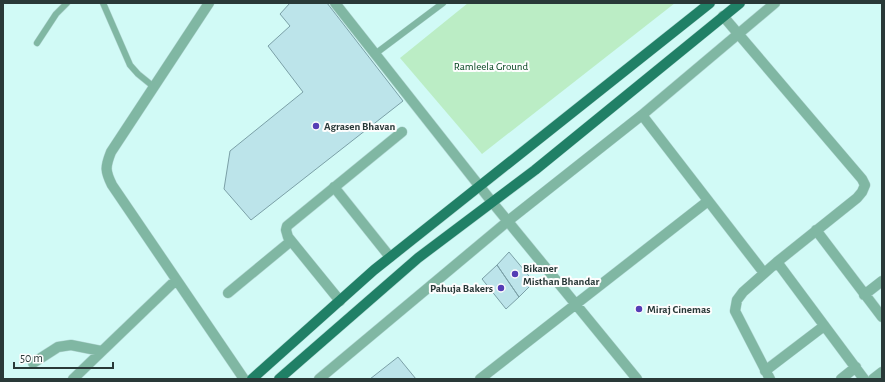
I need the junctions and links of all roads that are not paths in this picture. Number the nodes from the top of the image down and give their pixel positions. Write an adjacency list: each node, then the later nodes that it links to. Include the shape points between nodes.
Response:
1 (67, 3): 11 (lane, via 56,14)
2 (103, 3): 13 (lane, via 130,65)
3 (209, 3): 13 (street)
4 (335, 3): 12 (street)
5 (443, 3): 12 (lane)
6 (710, 3): 16 (main road)
7 (740, 3): 9 (main road)
8 (775, 3): 10 (street)
9 (723, 16): 10 (street); 19 (main road)
10 (738, 34): 14 (street); 21 (street, via 865,185 857,198)
11 (37, 43)
12 (375, 54): 16 (street)
13 (154, 87): 26 (street, via 111,152 106,164 107,175)
14 (642, 115): 18 (street); 20 (street)
15 (402, 132): 17 (street)
16 (480, 186): 19 (street); 23 (main road)
17 (334, 187): 22 (street, via 287,226); 23 (street)
18 (708, 201): 25 (street); 31 (street)
19 (492, 202): 20 (street); 43 (main road, via 418,258)
20 (508, 221): 31 (street); 44 (street)
21 (816, 230): 24 (street); 29 (street)
22 (291, 241): 28 (street); 30 (street)
23 (390, 258): 30 (main road)
24 (776, 262): 25 (street); 33 (street)
25 (764, 273): 38 (street, via 743,292 737,300 735,311)
26 (176, 280): 34 (street); 41 (street)
27 (882, 280): 29 (street)
28 (228, 293)
29 (864, 295): 32 (street)
30 (340, 301): 42 (main road)
31 (576, 304): 39 (street); 45 (street)
32 (882, 317)
33 (824, 326): 36 (street); 38 (street)
34 (102, 351): 35 (street, via 71,345 58,347); 40 (street)
35 (33, 363)
36 (856, 367): 46 (street); 47 (street)
37 (882, 372): 48 (street)
38 (768, 375)
39 (487, 377)
40 (73, 379)
41 (244, 379)
42 (252, 379)
43 (279, 379)
44 (319, 379)
45 (637, 379)
46 (842, 379)
47 (864, 379)
48 (873, 379)

